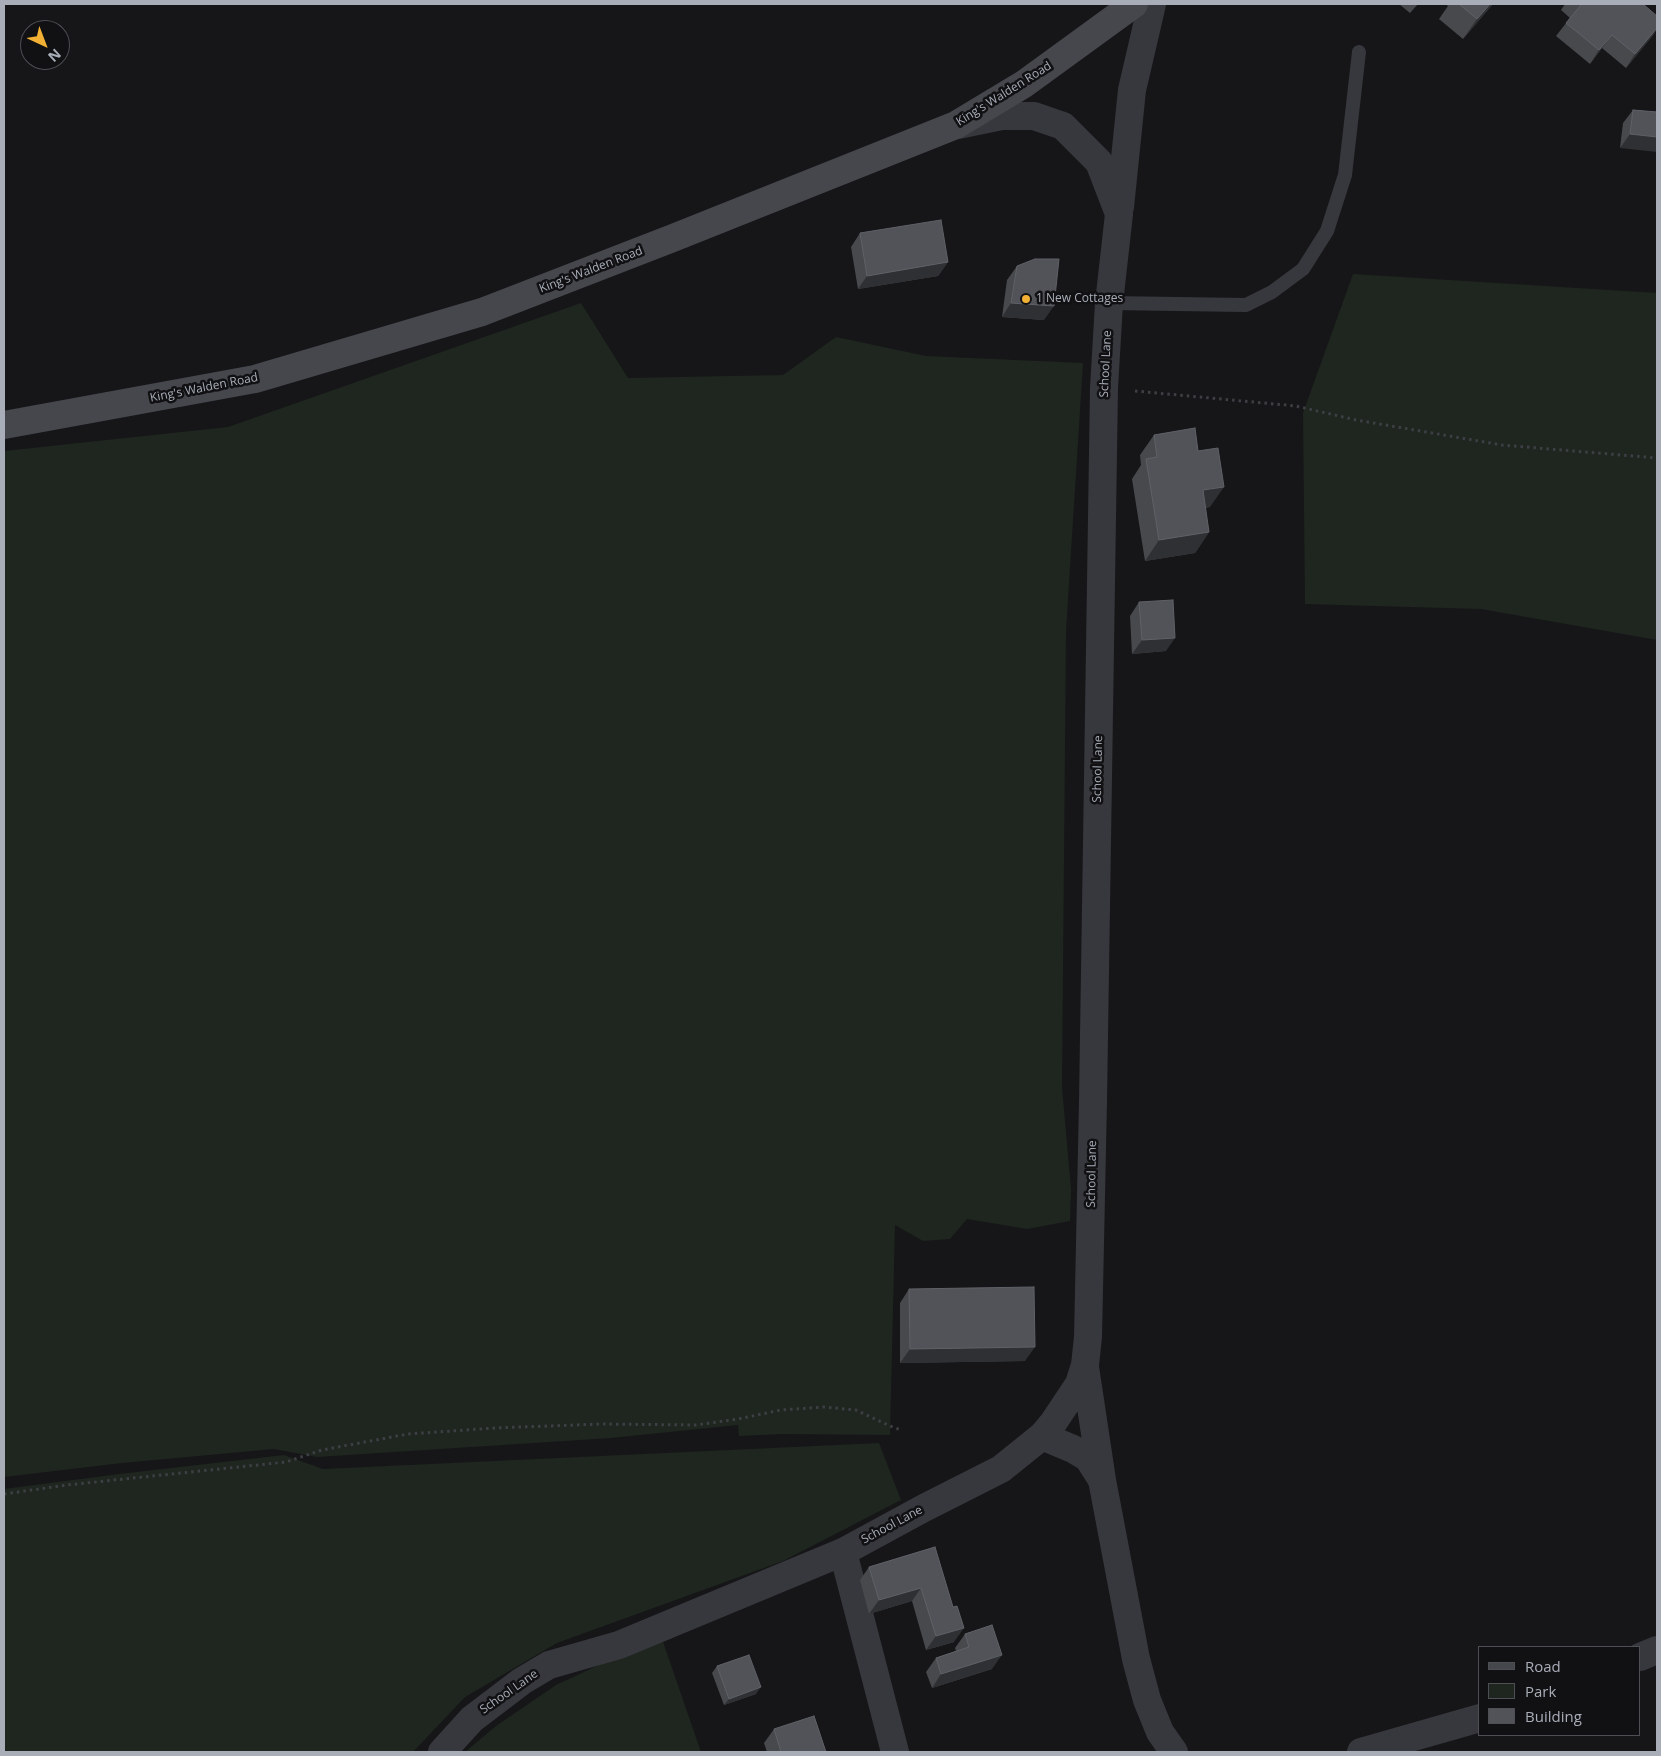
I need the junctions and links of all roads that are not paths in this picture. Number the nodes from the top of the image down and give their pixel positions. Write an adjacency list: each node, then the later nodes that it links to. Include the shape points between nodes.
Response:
1 (1134, 4): 4 (street, King's Walden Road, via 1024,84)
2 (1152, 4): 5 (street, School Lane, via 1132,90)
3 (1358, 52): 6 (lane, via 1345,175 1327,231 1303,269 1272,292 1246,305)
4 (956, 125): 5 (street, School Lane, via 1002,116 1034,116 1063,126 1099,162); 7 (street, King's Walden Road, via 482,312 255,379)
5 (1119, 214): 6 (street, School Lane)
6 (1109, 303): 8 (street, School Lane, via 1104,388 1093,1111)
7 (4, 425)
8 (1085, 1365): 9 (street, School Lane, via 1079,1384); 10 (street)
9 (1042, 1436): 10 (street, via 1088,1458); 11 (street, School Lane, via 1001,1469)
10 (1102, 1480): 17 (street, via 1144,1692 1160,1732)
11 (843, 1552): 15 (street, School Lane, via 619,1645 549,1665 522,1680 478,1714); 16 (street)
12 (1657, 1650): 13 (street)
13 (1641, 1657)
14 (1478, 1719): 18 (street)
15 (442, 1752)
16 (894, 1752)
17 (1174, 1752)
18 (1361, 1752)

